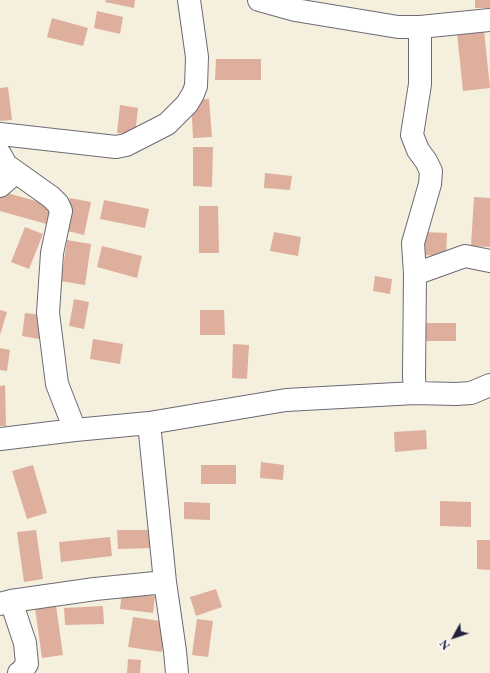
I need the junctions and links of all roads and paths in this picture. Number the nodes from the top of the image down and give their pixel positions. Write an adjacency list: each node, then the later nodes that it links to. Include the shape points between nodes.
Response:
1 (189, 0): 5 (street, via 197,57 196,86 187,104 167,124 126,145 116,147)
2 (259, 0): 4 (street, via 295,10 398,27)
3 (490, 20): 4 (street)
4 (420, 27): 10 (street, via 420,84 412,135 431,171 430,184 413,243)
5 (0, 134)
6 (0, 154): 7 (street, via 6,165)
7 (16, 172): 8 (street); 14 (street, via 51,197 61,211 52,253 48,313 57,384)
8 (0, 186)
9 (490, 261): 10 (street, via 465,256)
10 (415, 274): 12 (street)
11 (490, 385): 12 (street, via 471,393)
12 (415, 392): 13 (street, via 286,400)
13 (149, 423): 14 (street); 16 (street)
14 (75, 430): 15 (street)
15 (0, 439)
16 (165, 582): 17 (street, via 95,589); 19 (street)
17 (5, 603): 18 (street, via 25,643 27,664)
18 (19, 673)
19 (177, 673)

